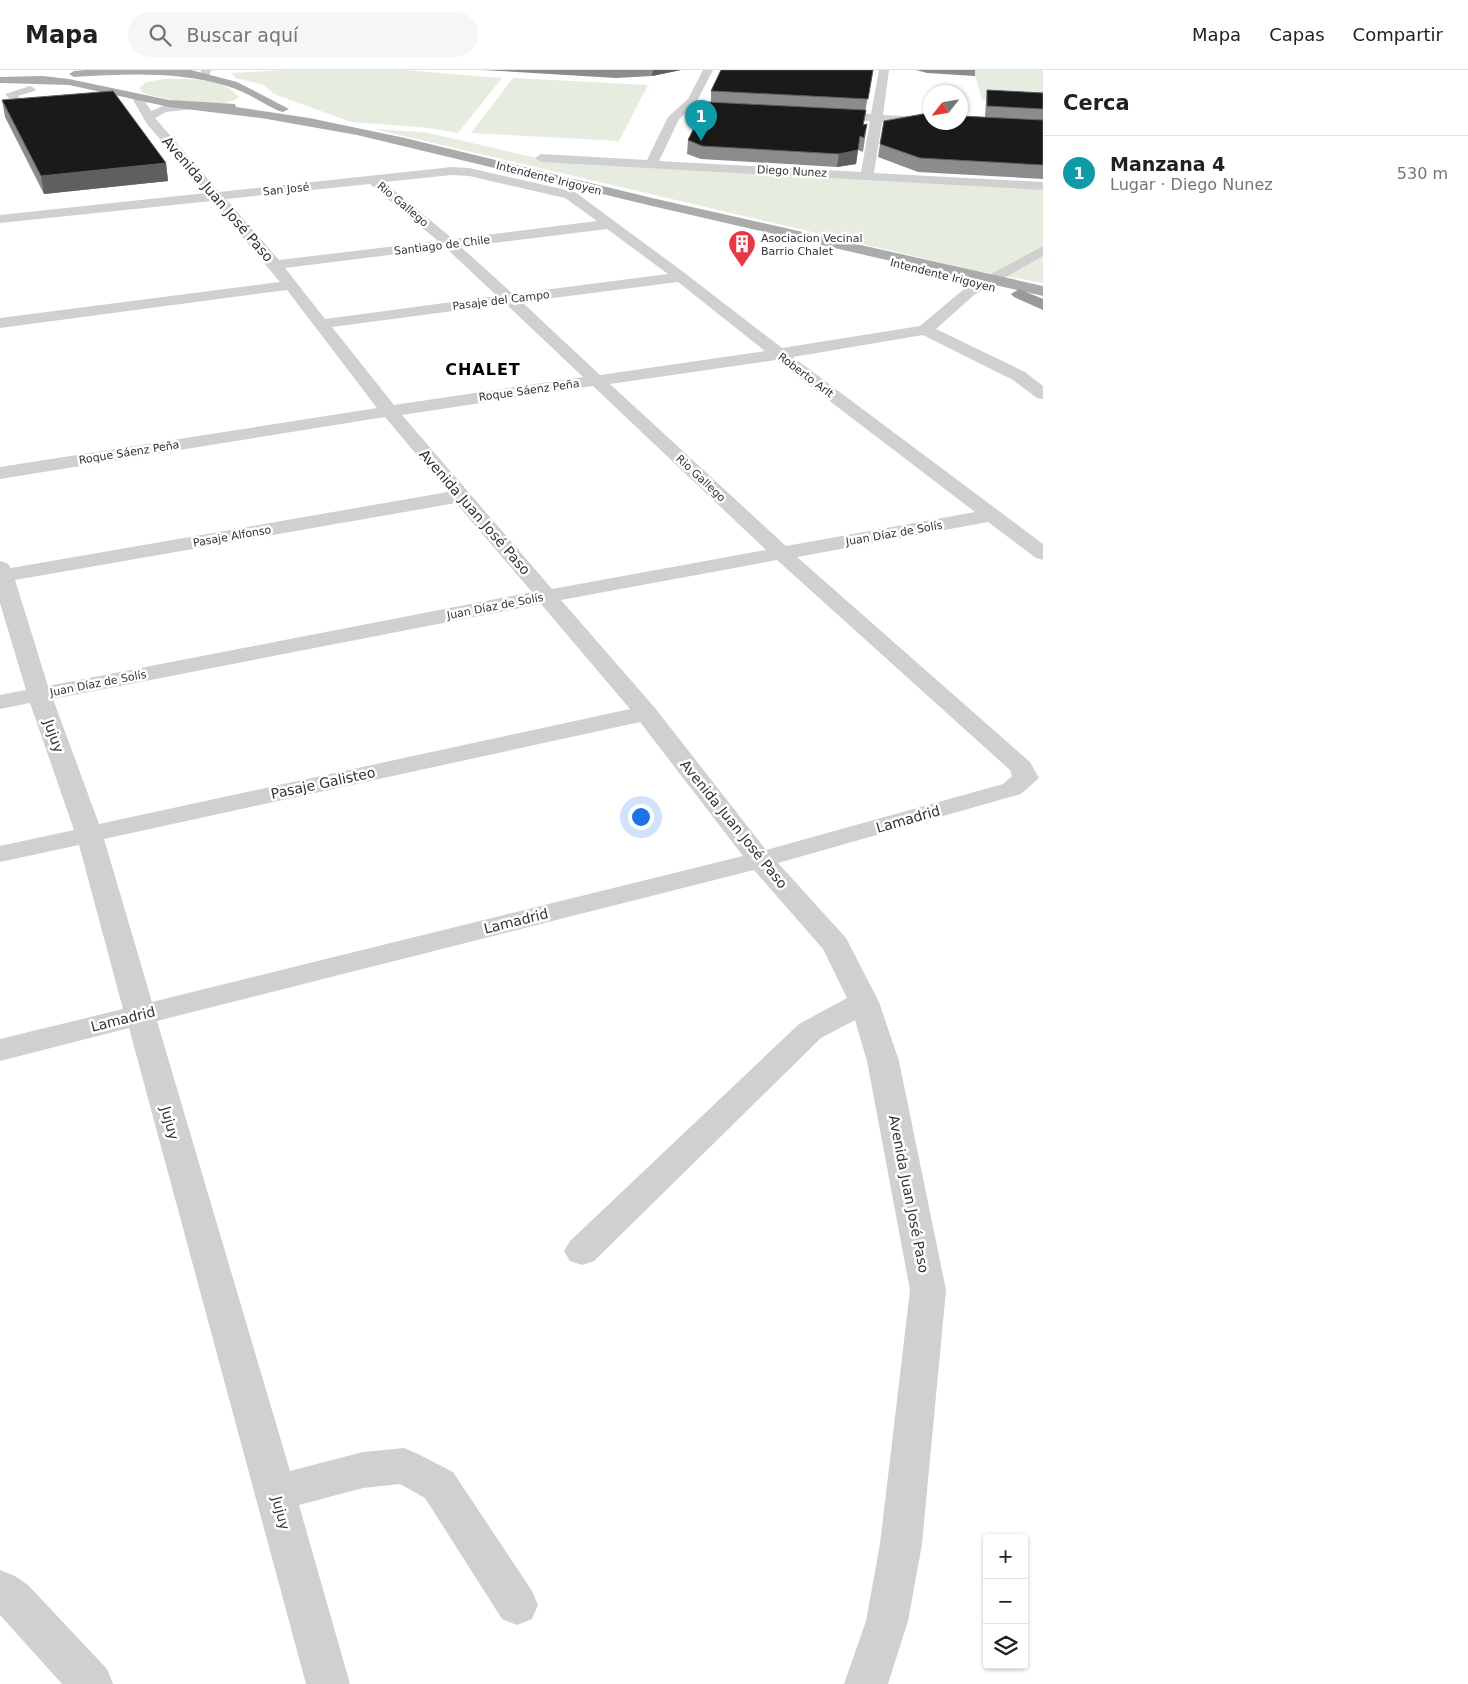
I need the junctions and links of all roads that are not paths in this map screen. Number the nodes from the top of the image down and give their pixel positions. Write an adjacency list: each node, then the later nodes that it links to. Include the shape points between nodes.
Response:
1 (174, 70): 5 (main road)
2 (708, 70): 17 (street, via 693,101)
3 (884, 70): 21 (street)
4 (112, 71): 5 (main road); 6 (main road); 11 (main road, Avenida Juan José Paso)
5 (205, 73): 10 (main road, Intendente Irigoyen)
6 (0, 80): 11 (main road, via 56,80)
7 (193, 87): 10 (main road)
8 (30, 89): 13 (street, via 11,94 23,108)
9 (169, 91): 14 (main road, via 159,97)
10 (250, 92): 16 (main road, via 252,100); 23 (main road, Intendente Irigoyen, via 280,108)
11 (131, 95): 12 (street); 14 (main road); 20 (street, Avenida Juan José Paso)
12 (104, 101)
13 (56, 103)
14 (158, 103): 15 (main road)
15 (189, 107): 16 (main road); 20 (street, via 163,109)
16 (212, 108): 23 (main road, Intendente Irigoyen, via 269,114)
17 (685, 108): 18 (street); 25 (street, via 674,117)
18 (752, 112)
19 (810, 115): 21 (street)
20 (148, 117): 30 (street, Avenida Juan José Paso)
21 (877, 118): 22 (street); 26 (street)
22 (923, 121)
23 (342, 128): 38 (main road, Intendente Irigoyen)
24 (541, 158): 25 (street, Diego Nunez)
25 (652, 163): 26 (street, Diego Nunez)
26 (867, 175): 28 (street, Diego Nunez)
27 (374, 180): 29 (street, San José, via 469,172); 30 (street, San José); 33 (street, Rio Gallego)
28 (1043, 186)
29 (570, 195): 32 (street, Roberto Arlt)
30 (216, 197): 31 (street, San José); 35 (street, Avenida Juan José Paso)
31 (0, 219)
32 (610, 224): 33 (street, Santiago de Chile); 36 (street, Roberto Arlt)
33 (450, 244): 35 (street, Santiago de Chile); 41 (street, Rio Gallego)
34 (1043, 250): 45 (street, via 969,292)
35 (275, 265): 37 (street, Avenida Juan José Paso)
36 (681, 277): 41 (street, Pasaje del Campo); 46 (street, Roberto Arlt)
37 (290, 285): 43 (street); 44 (street, Avenida Juan José Paso)
38 (1017, 290): 39 (main road, Intendente Irigoyen); 40 (main road, Intendente Irigoyen); 42 (highway)
39 (1043, 291)
40 (1043, 299)
41 (508, 300): 44 (street, Pasaje del Campo); 47 (street, Rio Gallego)
42 (1043, 306)
43 (0, 322)
44 (320, 324): 49 (street, Avenida Juan José Paso)
45 (925, 330): 46 (street, Roque Sáenz Peña); 48 (street, via 1019,376)
46 (779, 354): 47 (street, Roque Sáenz Peña); 52 (street, Roberto Arlt)
47 (594, 380): 49 (street, Roque Sáenz Peña); 53 (street, Rio Gallego)
48 (1043, 394)
49 (389, 411): 50 (street, Roque Sáenz Peña); 51 (street, Avenida Juan José Paso)
50 (0, 473)
51 (460, 496): 55 (street, Pasaje Alfonso); 56 (street, Avenida Juan José Paso)
52 (992, 515): 53 (street, Juan Díaz de Solís); 54 (street, Roberto Arlt)
53 (781, 553): 56 (street, Juan Díaz de Solís); 60 (street, Rio Gallego, via 1021,767)
54 (1043, 554)
55 (2, 571): 57 (street, Jujuy)
56 (547, 596): 57 (street, Juan Díaz de Solís); 59 (street, Avenida Juan José Paso)
57 (39, 694): 58 (street, Juan Díaz de Solís); 61 (street, Jujuy)
58 (0, 702)
59 (646, 713): 61 (street, Pasaje Galisteo); 63 (street, Avenida Juan José Paso)
60 (1026, 778): 63 (street, Lamadrid, via 1012,789)
61 (89, 834): 62 (street, Pasaje Galisteo); 65 (street, Jujuy)
62 (0, 854)
63 (760, 860): 64 (street, Avenida Juan José Paso, via 836,945); 65 (street, Lamadrid)
64 (864, 1002): 67 (street, via 810,1031); 73 (street, Avenida Juan José Paso, via 883,1061 928,1290 901,1544 886,1621)
65 (139, 1015): 66 (street, Lamadrid); 68 (street, Jujuy)
66 (0, 1050)
67 (582, 1250)
68 (276, 1493): 70 (street, via 363,1470 404,1466 439,1484); 72 (street, Jujuy)
69 (0, 1590): 71 (street, via 13,1599)
70 (517, 1605)
71 (92, 1684)
72 (328, 1684)
73 (866, 1684)

